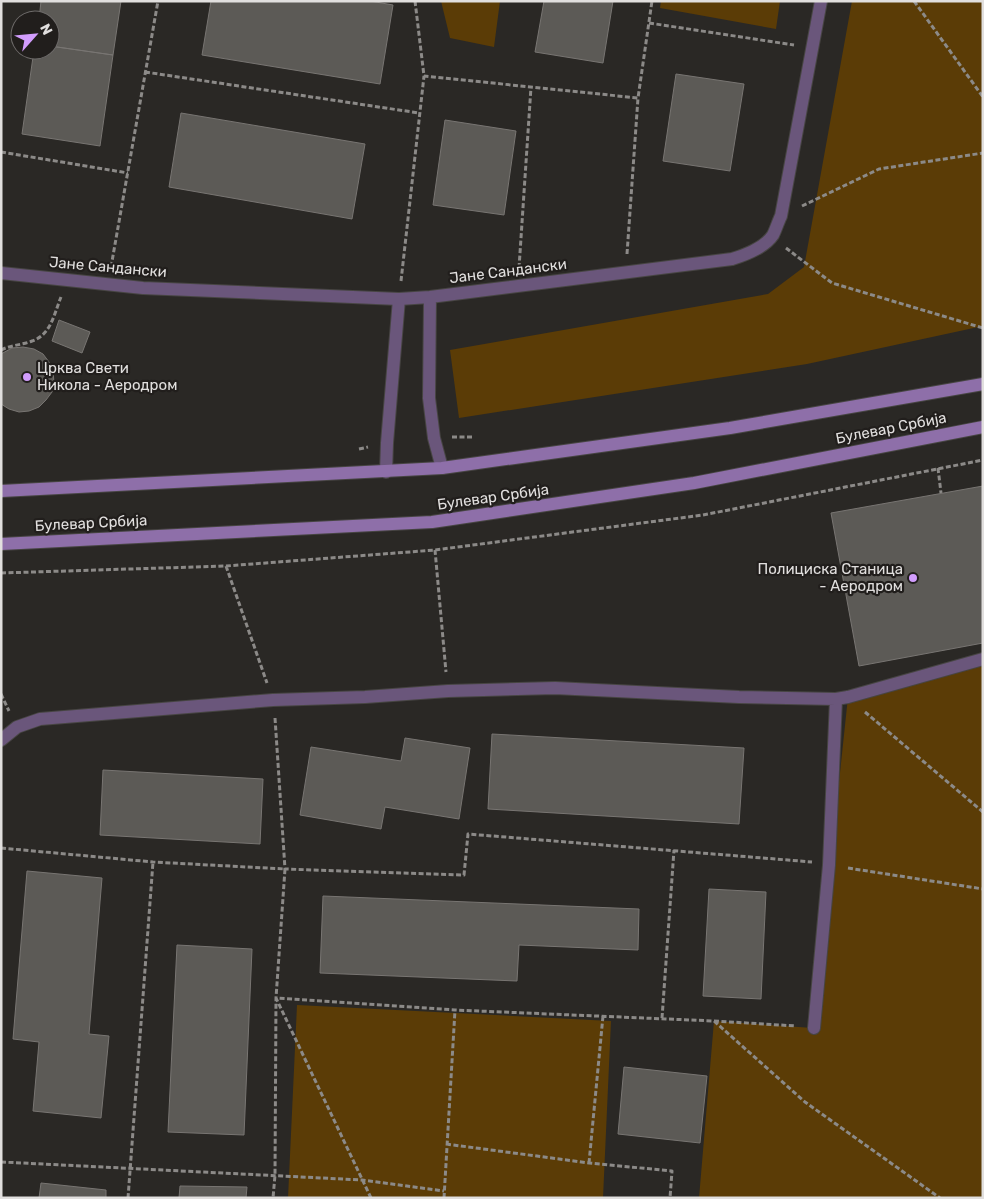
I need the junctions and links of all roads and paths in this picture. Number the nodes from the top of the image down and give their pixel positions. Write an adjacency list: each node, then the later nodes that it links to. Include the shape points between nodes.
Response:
1 (158, 1): 8 (path)
2 (414, 1): 9 (path)
3 (652, 1): 6 (path)
4 (821, 1): 7 (street)
5 (914, 1): 11 (path)
6 (648, 23): 7 (path); 12 (path)
7 (812, 48): 17 (street)
8 (145, 72): 13 (path); 16 (path)
9 (424, 76): 10 (path); 13 (path)
10 (532, 86): 12 (path); 23 (path)
11 (983, 97)
12 (638, 98): 19 (path)
13 (420, 113): 25 (path)
14 (1, 152): 16 (path)
15 (983, 153): 17 (path, via 878,169)
16 (128, 173): 22 (path)
17 (781, 216): 18 (street)
18 (772, 237): 19 (street, Јане Сандански, via 758,248 732,259); 26 (path, via 832,282)
19 (626, 272): 23 (street, Јане Сандански)
20 (1, 273): 21 (street, Јане Сандански)
21 (68, 280): 22 (street, Јане Сандански); 27 (path, via 46,333 31,342)
22 (108, 284): 25 (street, Јане Сандански)
23 (517, 286): 24 (street, Јане Сандански)
24 (430, 297): 25 (street, Јане Сандански); 30 (street, via 429,398)
25 (398, 299): 32 (street)
26 (983, 328)
27 (1, 350)
28 (983, 384): 30 (street, Булевар Србија, via 730,428)
29 (983, 427): 35 (street, Булевар Србија, via 694,483 432,522)
30 (442, 468): 32 (street, Булевар Србија)
31 (938, 468): 34 (path)
32 (386, 472): 33 (street, Булевар Србија)
33 (1, 491)
34 (942, 493)
35 (1, 544)
36 (435, 550): 39 (path)
37 (226, 566): 41 (path)
38 (983, 659): 40 (street)
39 (448, 690): 40 (street, via 555,688 739,697); 41 (street)
40 (842, 698): 43 (path); 47 (street)
41 (274, 700): 42 (street, via 40,719 16,727); 48 (path)
42 (1, 740)
43 (983, 812)
44 (1, 848): 46 (path)
45 (674, 850): 47 (path); 48 (path, via 468,834 464,875); 53 (path)
46 (153, 862): 48 (path); 59 (path)
47 (829, 865): 49 (path); 55 (street)
48 (285, 870): 50 (path)
49 (983, 889)
50 (276, 998): 51 (path); 60 (path); 61 (path)
51 (454, 1010): 52 (path); 56 (path)
52 (603, 1016): 53 (path); 58 (path)
53 (662, 1018): 54 (path)
54 (714, 1021): 55 (path); 68 (path, via 804,1102)
55 (814, 1028)
56 (446, 1144): 58 (path); 62 (path)
57 (1, 1162): 59 (path)
58 (589, 1163): 67 (path, via 672,1171)
59 (130, 1168): 60 (path); 63 (path)
60 (275, 1175): 61 (path); 64 (path)
61 (362, 1180): 62 (path); 65 (path)
62 (444, 1191): 66 (path)
63 (128, 1198)
64 (273, 1198)
65 (371, 1198)
66 (444, 1198)
67 (670, 1198)
68 (940, 1198)

